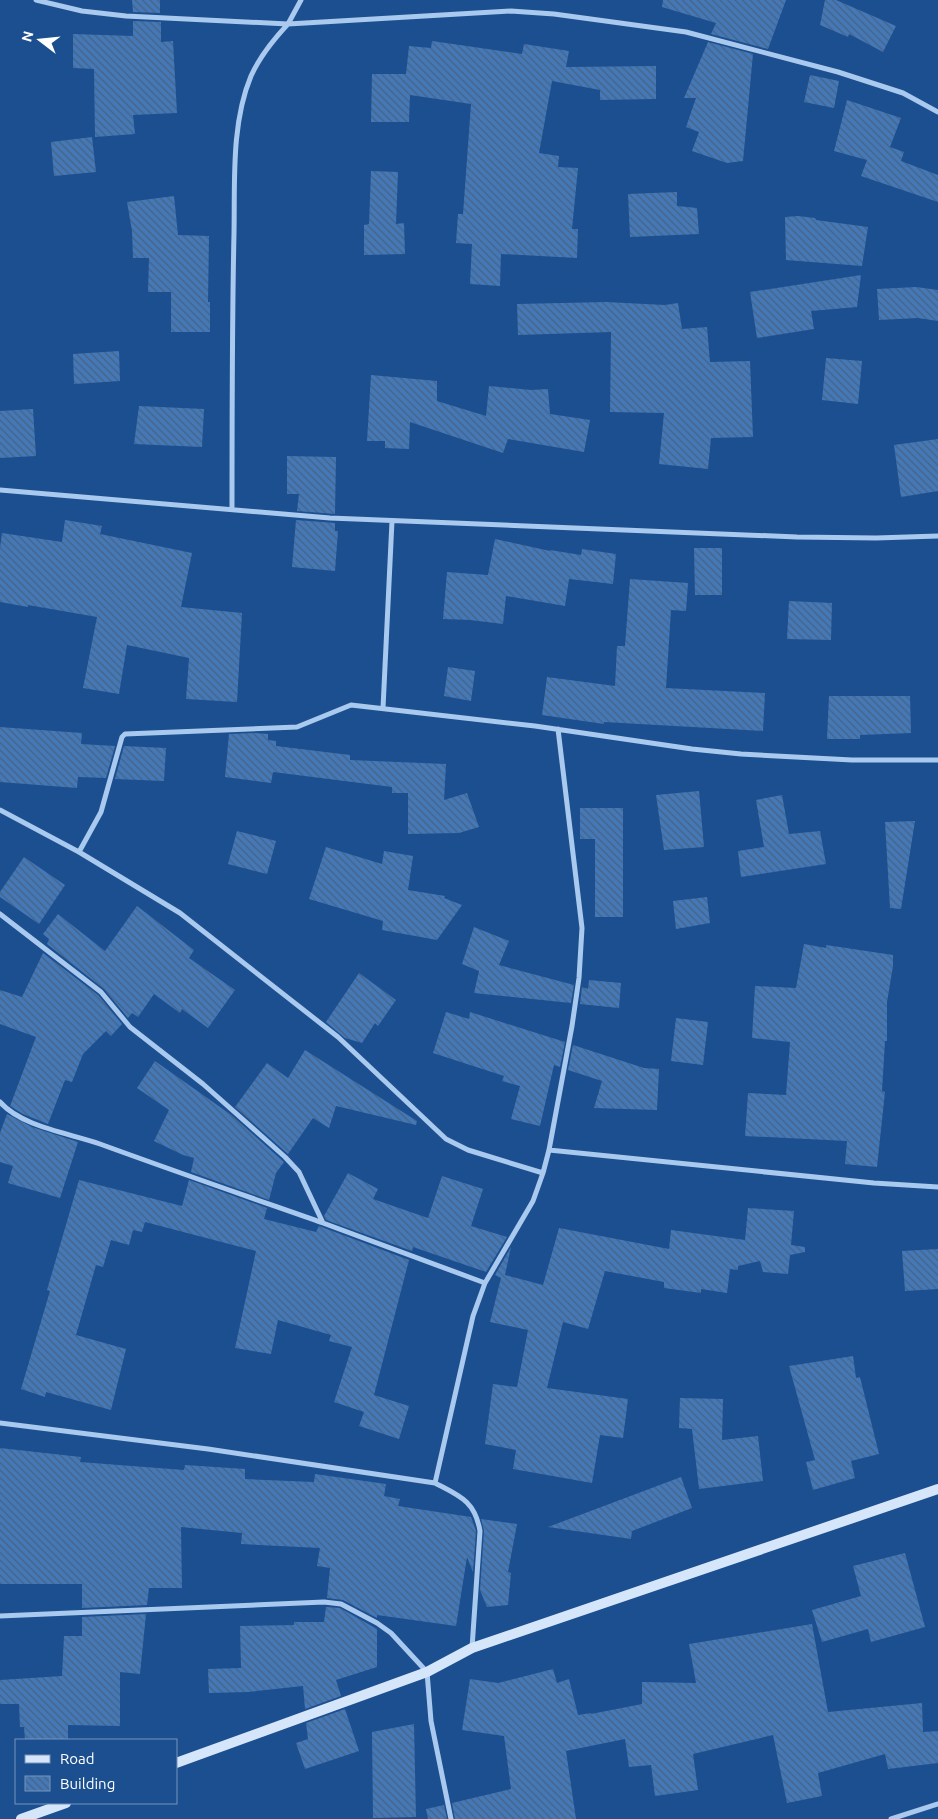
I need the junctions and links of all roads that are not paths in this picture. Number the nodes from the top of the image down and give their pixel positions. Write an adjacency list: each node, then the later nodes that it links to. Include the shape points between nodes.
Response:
1 (36, 0): 3 (street, via 82,11 126,16)
2 (301, 0): 3 (street)
3 (288, 24): 4 (street, via 511,12 573,16 686,32 856,78 903,93); 6 (street, via 268,45 251,76 240,115 232,319)
4 (938, 112)
5 (0, 490): 6 (street)
6 (232, 509): 7 (street)
7 (392, 521): 8 (street, via 797,537); 9 (street)
8 (938, 536)
9 (383, 708): 10 (street); 13 (street, via 351,705 297,727 125,734 101,812)
10 (558, 729): 11 (street, via 741,754 852,760); 16 (street, via 582,928 572,1026)
11 (938, 760)
12 (0, 810): 13 (street)
13 (79, 852): 17 (street, via 187,918 338,1037 446,1139 468,1150)
14 (0, 914): 19 (street, via 101,992 130,1027 203,1084 285,1157 298,1172)
15 (0, 1102): 19 (street, via 22,1120)
16 (549, 1150): 17 (street); 18 (street, via 874,1184)
17 (543, 1173): 20 (street, via 533,1201)
18 (938, 1187)
19 (323, 1223): 20 (street)
20 (485, 1283): 22 (street, via 473,1316)
21 (0, 1423): 22 (street, via 208,1449)
22 (436, 1483): 25 (street, via 472,1505 478,1518 480,1531)
23 (938, 1489): 25 (main road)
24 (0, 1616): 26 (street, via 324,1602 341,1604 391,1633)
25 (472, 1648): 26 (main road)
26 (427, 1672): 27 (main road); 32 (street, via 431,1721)
27 (178, 1762)
28 (64, 1804): 30 (main road)
29 (938, 1804): 33 (street)
30 (37, 1816): 31 (main road)
31 (21, 1819)
32 (451, 1819)
33 (892, 1819)

